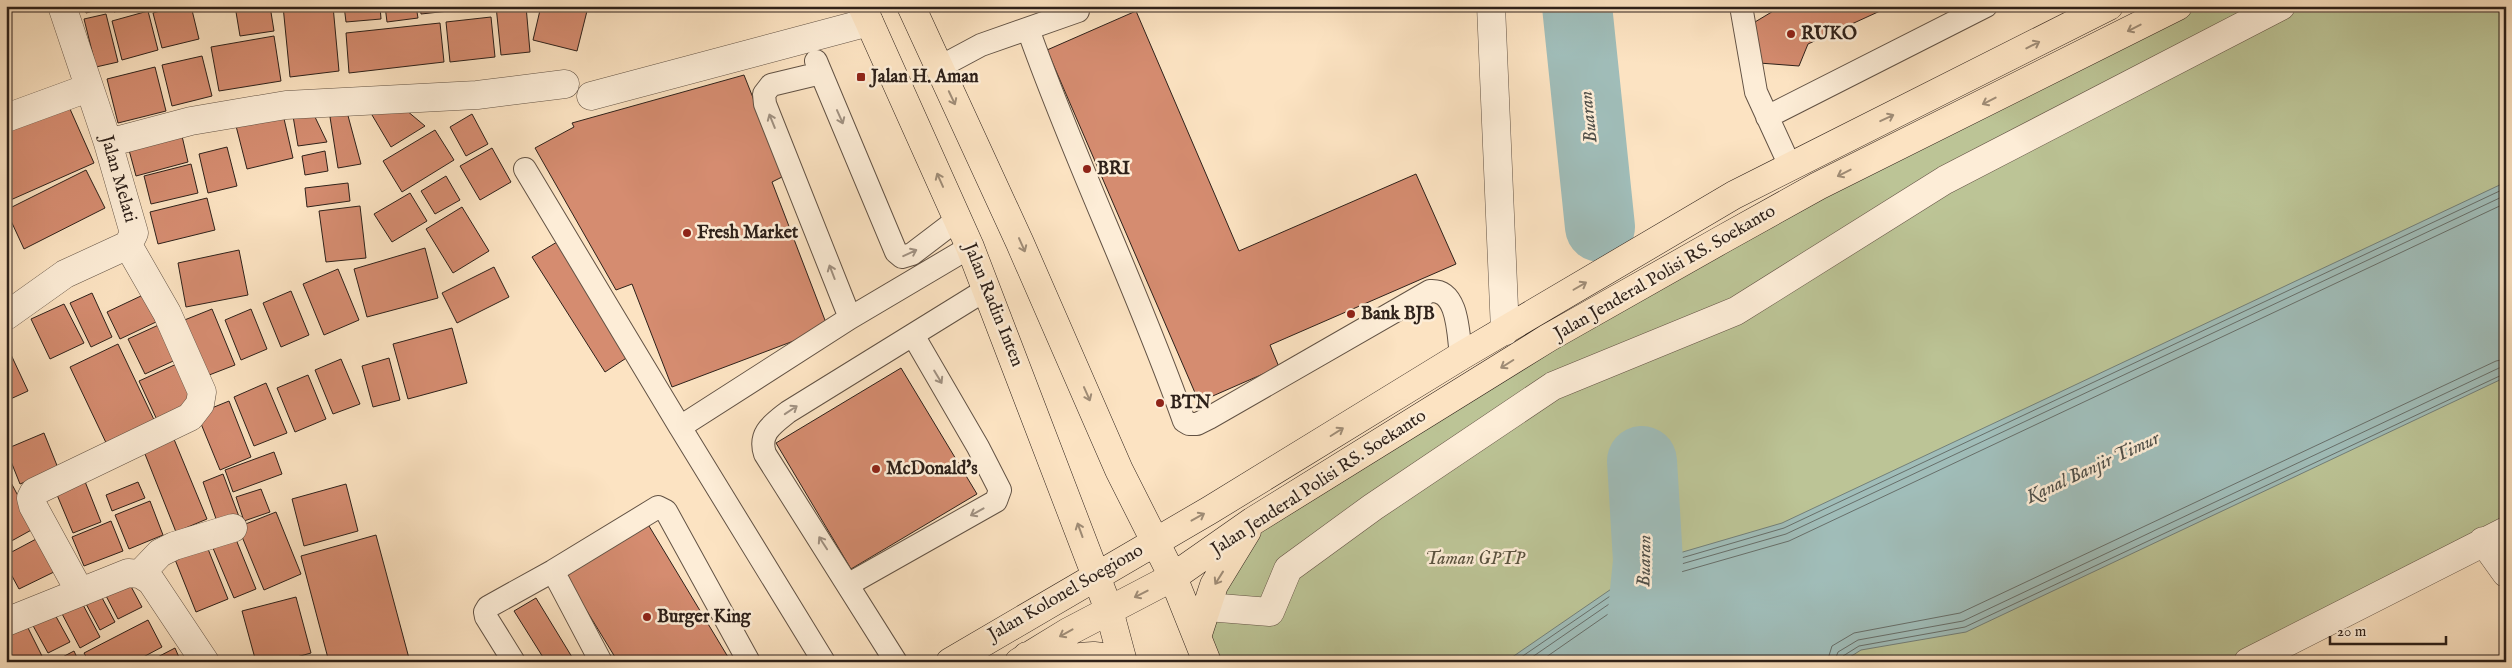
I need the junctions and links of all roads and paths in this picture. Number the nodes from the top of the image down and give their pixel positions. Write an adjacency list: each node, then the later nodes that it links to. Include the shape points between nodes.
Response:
1 (62, 6): 14 (street, Jalan Melati)
2 (911, 6): 12 (main road)
3 (1491, 6): 27 (street)
4 (1742, 6): 16 (lane, via 1752,78)
5 (1986, 6): 16 (lane)
6 (2109, 6): 19 (main road, Jalan Jenderal Polisi RS. Soekanto, one-way to 6)
7 (2178, 6): 31 (main road, Jalan Jenderal Polisi RS. Soekanto, one-way to 31, via 1818,186 1721,240 1548,338)
8 (2281, 6): 42 (street, via 1945,180 1736,311 1553,386 1373,507 1288,569 1270,612)
9 (1078, 10): 11 (lane)
10 (866, 14): 15 (street); 21 (main road, Jalan Radin Inten, one-way to 10)
11 (1028, 29): 12 (lane, via 981,45); 29 (lane, via 1054,102 1126,270 1184,421 1197,424 1209,418 1430,291 1438,290 1450,302)
12 (938, 68): 34 (main road, one-way to 34, via 1020,243 1119,470)
13 (565, 84): 18 (street, via 477,95 286,105 191,121)
14 (88, 88): 17 (street); 18 (street, Jalan Melati)
15 (591, 96)
16 (1767, 117): 19 (lane)
17 (6, 118)
18 (108, 143): 22 (street, Jalan Melati, via 134,233)
19 (1790, 166): 27 (main road, Jalan Jenderal Polisi RS. Soekanto, one-way to 19, via 1734,195)
20 (525, 169): 30 (lane)
21 (958, 219): 23 (main road, Jalan Radin Inten); 26 (lane, one-way to 21, via 765,104 764,94 771,85 818,67 896,252 902,257 912,254)
22 (128, 245): 25 (street, Jalan Melati, via 65,274); 41 (street, via 167,313 202,392 200,404 190,418 34,492 31,498 33,506)
23 (970, 247): 24 (main road, Jalan Radin Inten); 26 (lane)
24 (988, 289): 28 (lane); 38 (main road, Jalan Radin Inten, one-way to 24)
25 (6, 316)
26 (850, 318): 30 (lane)
27 (1505, 331): 29 (main road, Jalan Jenderal Polisi RS. Soekanto)
28 (913, 335): 40 (lane, one-way to 28, via 765,454 763,443 767,429 788,412); 40 (lane, one-way to 40, via 978,446 1000,495 996,501)
29 (1461, 356): 34 (main road, Jalan Jenderal Polisi RS. Soekanto, one-way to 29)
30 (680, 426): 51 (lane)
31 (1253, 521): 39 (main road, Jalan Jenderal Polisi RS. Soekanto); 42 (main road, one-way to 42, via 1214,585)
32 (233, 528): 37 (street, via 174,546 160,554)
33 (2494, 536): 36 (street); 56 (street)
34 (1156, 540): 38 (main road, Jalan Kolonel Soegiono); 39 (main road)
35 (554, 571): 48 (lane, via 486,609 486,617); 49 (lane); 50 (lane, via 654,508 663,508)
36 (2506, 573)
37 (140, 574): 41 (street, via 128,573); 47 (street, via 151,581)
38 (1097, 575): 43 (main road, Jalan Radin Inten); 53 (main road, Jalan Kolonel Soegiono)
39 (1174, 577): 43 (main road, Jalan Kolonel Soegiono, one-way to 43); 45 (main road)
40 (849, 584): 52 (lane)
41 (80, 592): 44 (street)
42 (1207, 607): 45 (main road)
43 (1110, 610): 46 (main road, Jalan Kolonel Soegiono, one-way to 46); 55 (main road, Jalan Radin Inten)
44 (6, 622)
45 (1202, 650)
46 (1023, 659): 54 (main road, via 1061,660 1082,655 1106,658)
47 (205, 662)
48 (514, 662)
49 (601, 662)
50 (749, 662)
51 (824, 662)
52 (896, 662)
53 (950, 662)
54 (1112, 662)
55 (1123, 662)
56 (2248, 662)

